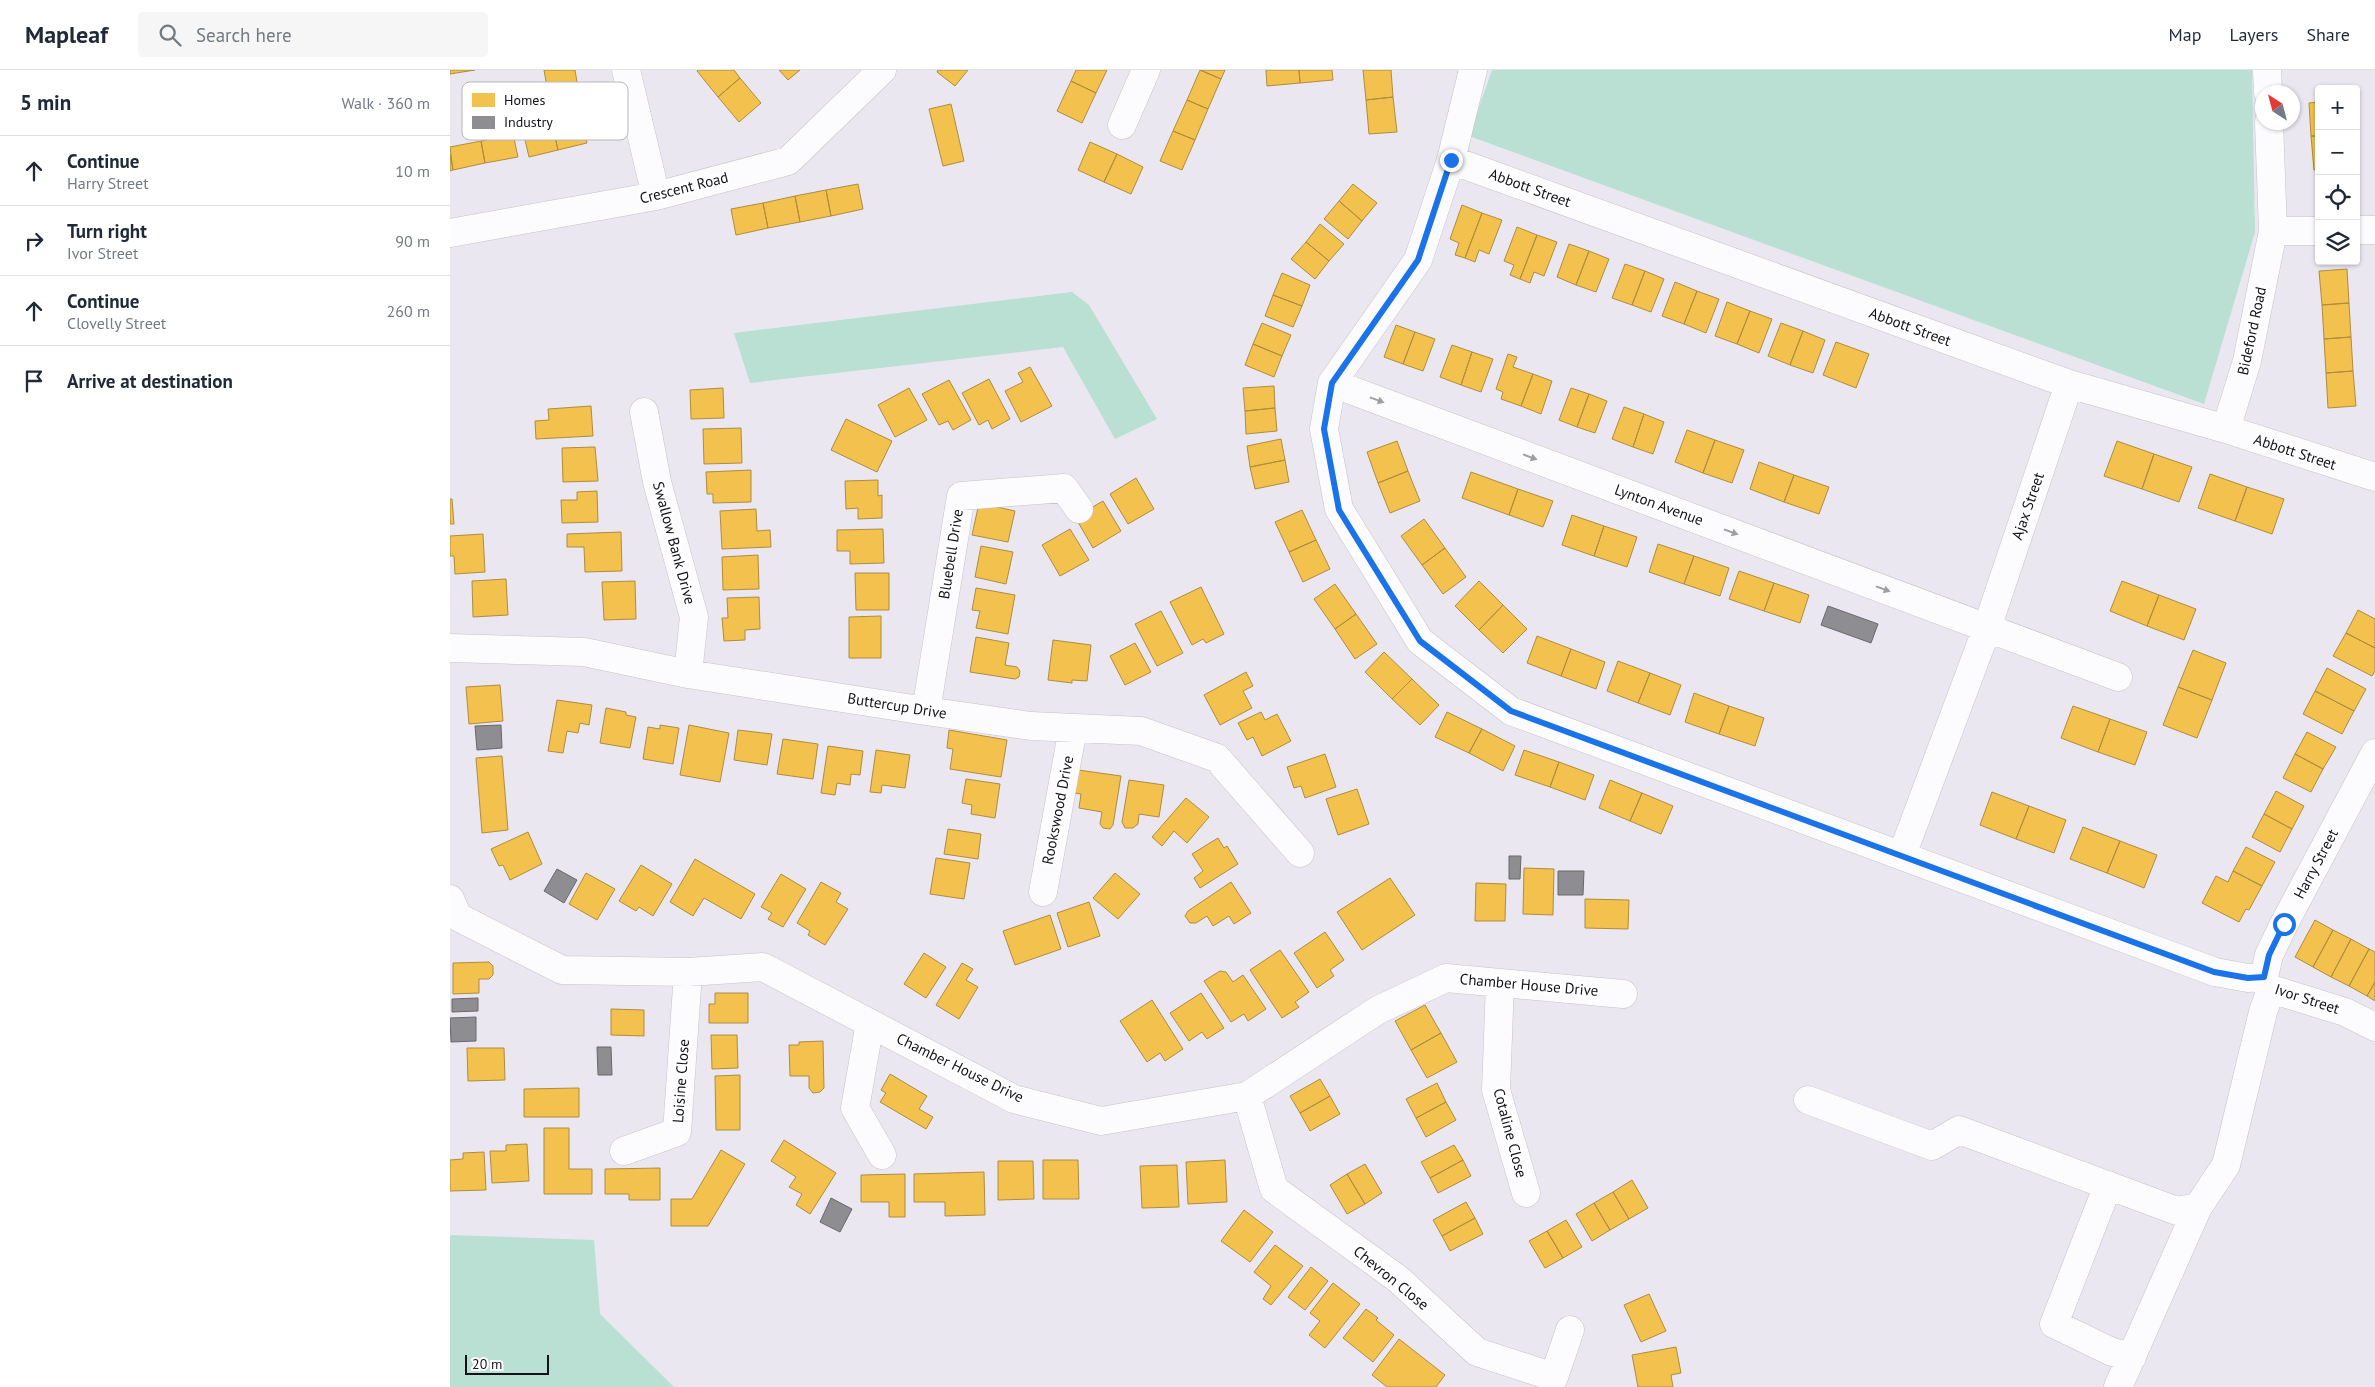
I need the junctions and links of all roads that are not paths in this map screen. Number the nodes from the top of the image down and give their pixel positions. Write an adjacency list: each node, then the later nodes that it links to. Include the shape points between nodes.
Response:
1 (626, 70): 10 (street)
2 (882, 70): 10 (street, Crescent Road, via 788,161)
3 (1146, 70): 7 (street)
4 (1473, 70): 9 (street)
5 (2267, 70): 6 (street)
6 (2268, 85)
7 (1122, 125)
8 (2269, 130): 14 (street, Bideford Road)
9 (1451, 160): 16 (street, via 1418,260); 17 (street, Abbott Street)
10 (656, 196): 15 (street, Crescent Road)
11 (2315, 230): 14 (street)
12 (2360, 230): 13 (street)
13 (2375, 230)
14 (2273, 231): 19 (street, Bideford Road, via 2247,361)
15 (450, 233)
16 (1332, 383): 22 (street, Lynton Avenue, one-way to 22); 30 (street, Ivor Street, via 1324,429 1339,510 1420,641 1511,711)
17 (2070, 384): 19 (street, Abbott Street); 22 (street, Ajax Street)
18 (644, 412): 24 (street, Swallow Bank Drive, via 657,482 694,617)
19 (2226, 429): 20 (street, Abbott Street)
20 (2375, 477)
21 (1079, 509): 26 (street, Bluebell Drive, via 1064,488 961,496)
22 (1987, 628): 25 (street); 30 (street, Ajax Street)
23 (450, 648): 24 (street, Buttercup Drive, via 584,652)
24 (688, 674): 26 (street, Buttercup Drive)
25 (2118, 677)
26 (926, 711): 27 (street, Buttercup Drive, via 1031,726)
27 (1073, 728): 29 (street, Buttercup Drive, via 1141,731 1216,758); 31 (street, Rookswood Drive)
28 (2375, 753): 35 (street, Harry Street, via 2269,955)
29 (1300, 853)
30 (1902, 855): 35 (street, Ivor Street, via 2214,972)
31 (1043, 892)
32 (453, 913): 33 (street, Chamber House Drive, via 562,970)
33 (688, 972): 37 (street, Chamber House Drive, via 763,968); 41 (street, Loisine Close, via 678,1132)
34 (1500, 983): 36 (street, Chamber House Drive); 39 (street, Chamber House Drive, via 1446,978 1378,1010); 44 (street, Cotaline Close, via 1496,1090)
35 (2268, 983): 38 (street, Ivor Street); 45 (street, Harry Street, via 2226,1165)
36 (1623, 994)
37 (870, 1023): 39 (street, Chamber House Drive, via 1014,1099 1101,1121); 42 (street, via 855,1108)
38 (2375, 1027)
39 (1247, 1096): 46 (street, Chevron Close, via 1274,1189 1398,1279 1477,1352 1554,1377)
40 (1808, 1100): 43 (street, via 1932,1146 1959,1130)
41 (624, 1151)
42 (882, 1155)
43 (2108, 1185): 45 (street, via 2177,1210); 47 (street, via 2054,1324 2112,1352)
44 (1526, 1193)
45 (2198, 1207): 47 (street, Harry Street)
46 (1570, 1330)
47 (2132, 1357): 48 (street, Harry Street)
48 (2118, 1387)

